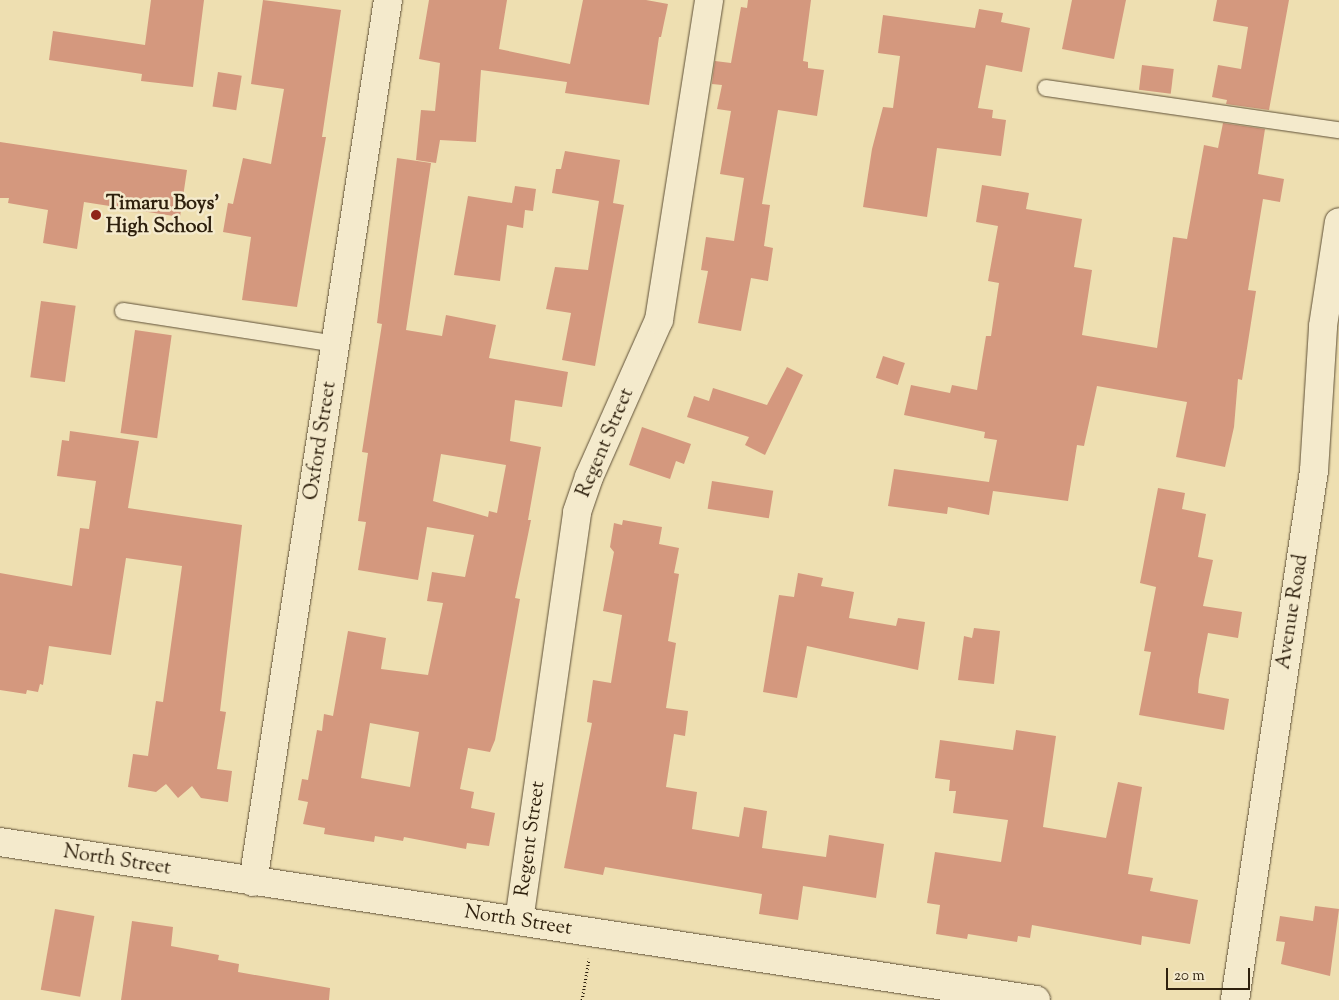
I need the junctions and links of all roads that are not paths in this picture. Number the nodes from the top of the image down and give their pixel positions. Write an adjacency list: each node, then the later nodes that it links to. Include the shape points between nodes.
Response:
1 (388, 0): 7 (street, Oxford Street)
2 (709, 0): 11 (street, Regent Street, via 659,320 589,477 578,512)
3 (1046, 88): 4 (lane)
4 (1339, 130)
5 (1339, 222): 8 (street, Avenue Road, via 1323,326)
6 (123, 312): 7 (lane)
7 (336, 344): 10 (street, Oxford Street)
8 (1329, 381): 13 (street, Avenue Road)
9 (0, 842): 10 (street, North Street)
10 (253, 882): 11 (street, North Street)
11 (519, 921): 12 (street, North Street)
12 (1036, 1000)
13 (1234, 1000)

